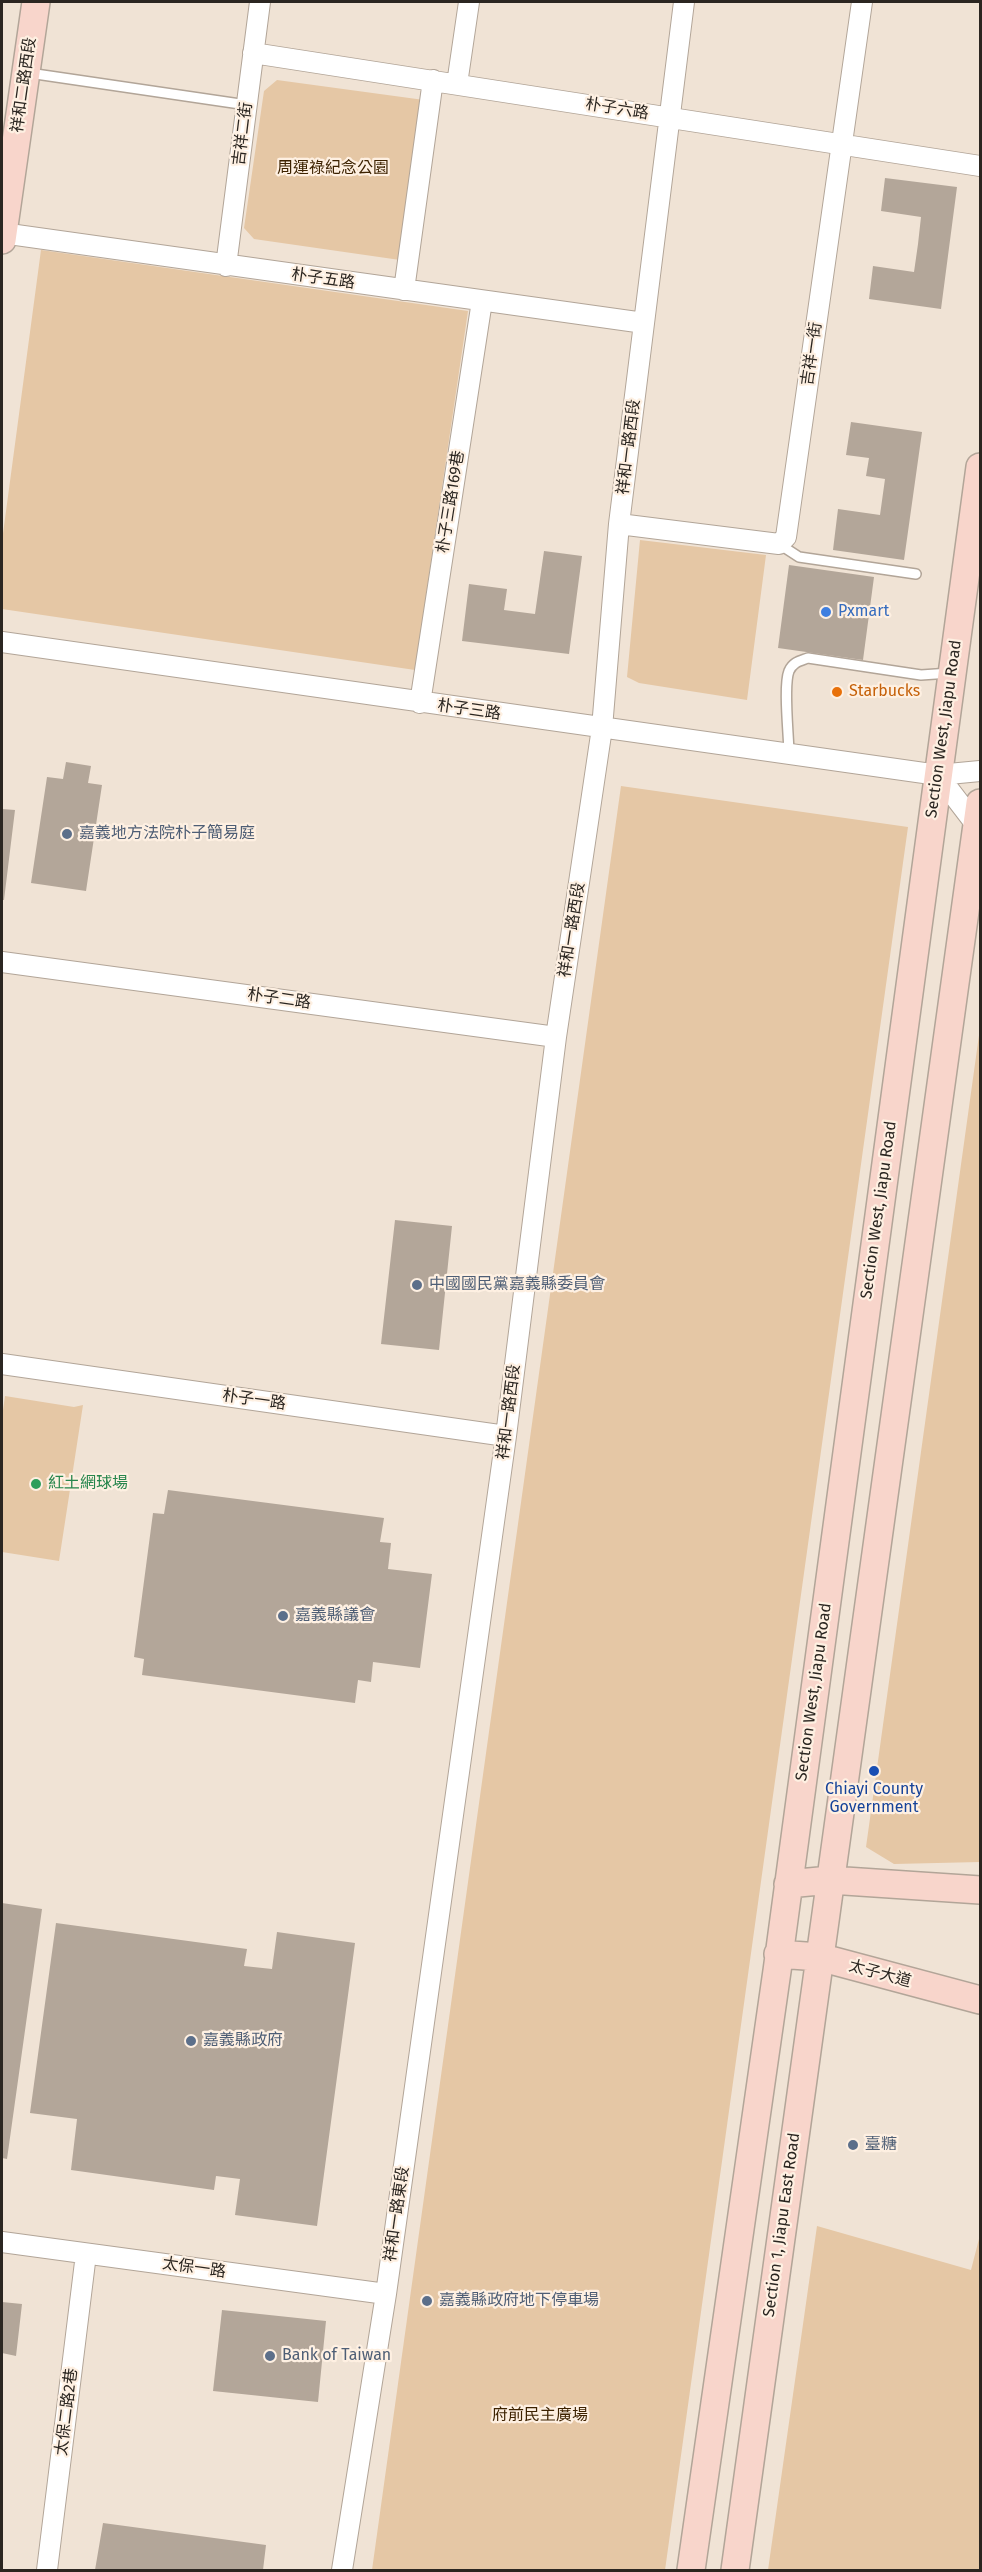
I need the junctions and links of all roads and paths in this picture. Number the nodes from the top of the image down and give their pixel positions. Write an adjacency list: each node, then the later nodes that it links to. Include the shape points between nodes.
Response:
1 (36, 2): 7 (main road, 祥和二路西段)
2 (260, 2): 6 (street, 吉祥二街)
3 (469, 2): 9 (street)
4 (684, 2): 11 (street, 祥和一路西段)
5 (862, 2): 12 (street, 吉祥一街)
6 (253, 52): 8 (street, 朴子六路); 10 (street, 吉祥二街)
7 (26, 72): 10 (lane); 14 (main road, 祥和二路西段)
8 (433, 80): 9 (street, 朴子六路); 16 (street)
9 (457, 84): 11 (street, 朴子六路)
10 (247, 105): 15 (street, 吉祥二街)
11 (669, 117): 12 (street, 朴子六路); 18 (street, 祥和一路西段)
12 (843, 144): 13 (street, 朴子六路); 21 (street, 吉祥一街, via 786,537)
13 (981, 166)
14 (2, 235): 15 (street, 朴子五路)
15 (226, 266): 16 (street, 朴子五路)
16 (404, 290): 17 (street, 朴子五路)
17 (482, 301): 18 (street, 朴子五路); 25 (street, 朴子三路169巷)
18 (644, 323): 20 (street, 祥和一路西段)
19 (981, 467): 24 (main road, Section West, Jiapu Road)
20 (619, 524): 21 (street); 26 (street, 祥和一路西段)
21 (778, 544): 22 (lane, via 799,557)
22 (916, 574)
23 (2, 642): 25 (street, 朴子三路)
24 (952, 673): 27 (lane, via 921,675 808,658 796,662 789,670 787,682); 29 (main road, Section West, Jiapu Road)
25 (420, 703): 26 (street, 朴子三路)
26 (602, 728): 27 (street, 朴子三路); 32 (street, 祥和一路西段)
27 (789, 755): 29 (street, 朴子三路)
28 (981, 771): 29 (street, 朴子三路)
29 (938, 775): 30 (street); 37 (main road, Section West, Jiapu Road)
30 (979, 819): 36 (main road)
31 (2, 962): 32 (street, 朴子二路)
32 (556, 1037): 34 (street, 祥和一路西段)
33 (2, 1364): 34 (street, 朴子一路)
34 (506, 1436): 35 (street, 祥和一路西段)
35 (447, 1857): 44 (street, 祥和一路東段)
36 (830, 1880): 37 (main road); 38 (main road); 40 (main road, Section 1, Jiapu East Road)
37 (788, 1884): 39 (main road, Section West, Jiapu Road)
38 (981, 1890)
39 (778, 1954): 40 (main road, 太子大道); 47 (main road)
40 (819, 1957): 41 (main road, 太子大道); 48 (main road, Section 1, Jiapu East Road)
41 (981, 2001)
42 (2, 2242): 43 (street, 太保一路)
43 (86, 2254): 44 (street, 太保一路); 45 (street, 太保二路2巷)
44 (386, 2294): 46 (street, 祥和一路東段)
45 (47, 2571)
46 (342, 2571)
47 (691, 2571)
48 (735, 2571)

